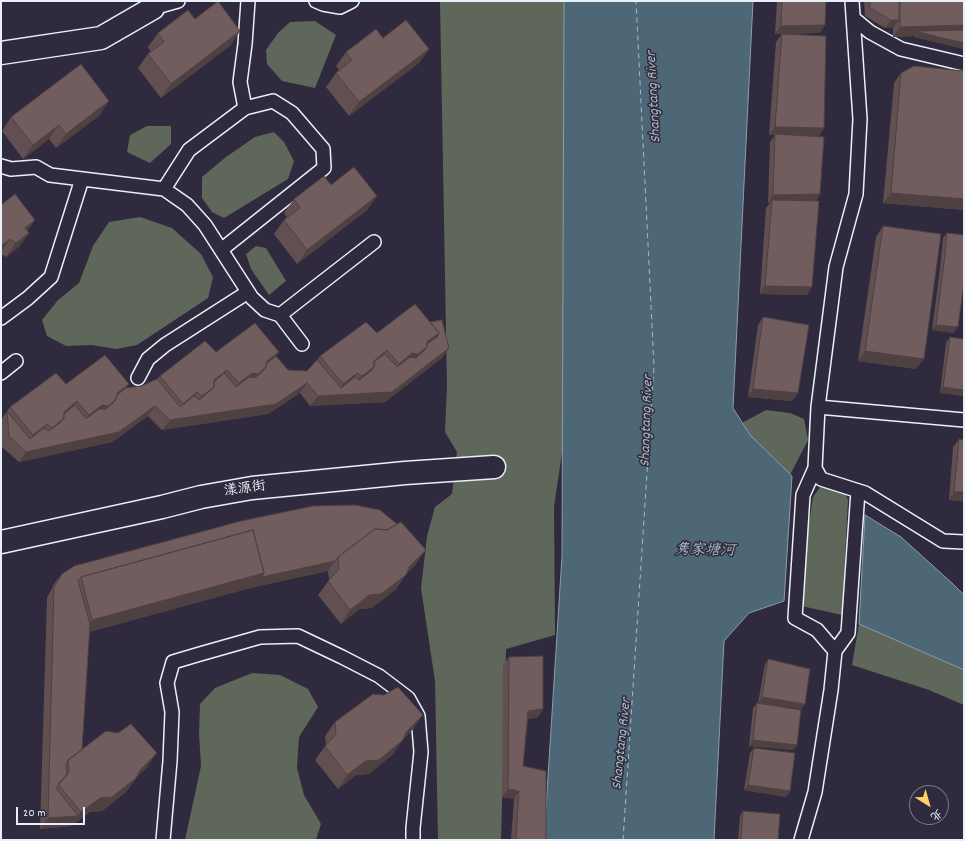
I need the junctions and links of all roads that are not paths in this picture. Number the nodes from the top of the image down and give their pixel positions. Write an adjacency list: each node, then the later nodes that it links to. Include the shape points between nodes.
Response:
1 (178, 1): 6 (lane)
2 (248, 1): 10 (lane, via 240,82)
3 (316, 1): 4 (lane, via 340,8)
4 (352, 1)
5 (852, 1): 7 (lane)
6 (154, 4): 8 (street, via 101,38)
7 (853, 18): 9 (lane, via 870,32 901,49); 23 (lane, via 860,119 856,194 836,267)
8 (1, 53)
9 (964, 64)
10 (245, 108): 13 (lane, via 189,150); 15 (lane, via 273,101 292,113 323,149 324,168)
11 (1, 166): 12 (lane, via 11,170 36,167 50,176)
12 (82, 179): 13 (lane); 18 (lane, via 51,277)
13 (164, 189): 15 (lane, via 187,205)
14 (374, 242): 17 (lane)
15 (221, 250): 16 (lane)
16 (248, 292): 17 (lane, via 265,310); 22 (lane, via 165,345 148,359)
17 (280, 315): 19 (lane)
18 (1, 318)
19 (302, 344)
20 (16, 361): 21 (lane)
21 (1, 373)
22 (138, 378)
23 (818, 407): 24 (lane); 26 (lane)
24 (964, 420)
25 (494, 467): 28 (street, 漾源街, via 252,488)
26 (815, 468): 27 (lane, via 821,479); 30 (lane, via 803,495 795,618 818,630)
27 (858, 491): 29 (lane, via 943,541); 30 (lane, via 848,633)
28 (1, 542)
29 (964, 542)
30 (834, 652): 33 (lane, via 831,690 815,792)
31 (164, 840): 32 (lane, via 172,712 166,683 174,662 260,637 298,636 379,676 408,698 418,716 421,752)
32 (413, 840)
33 (801, 840)

